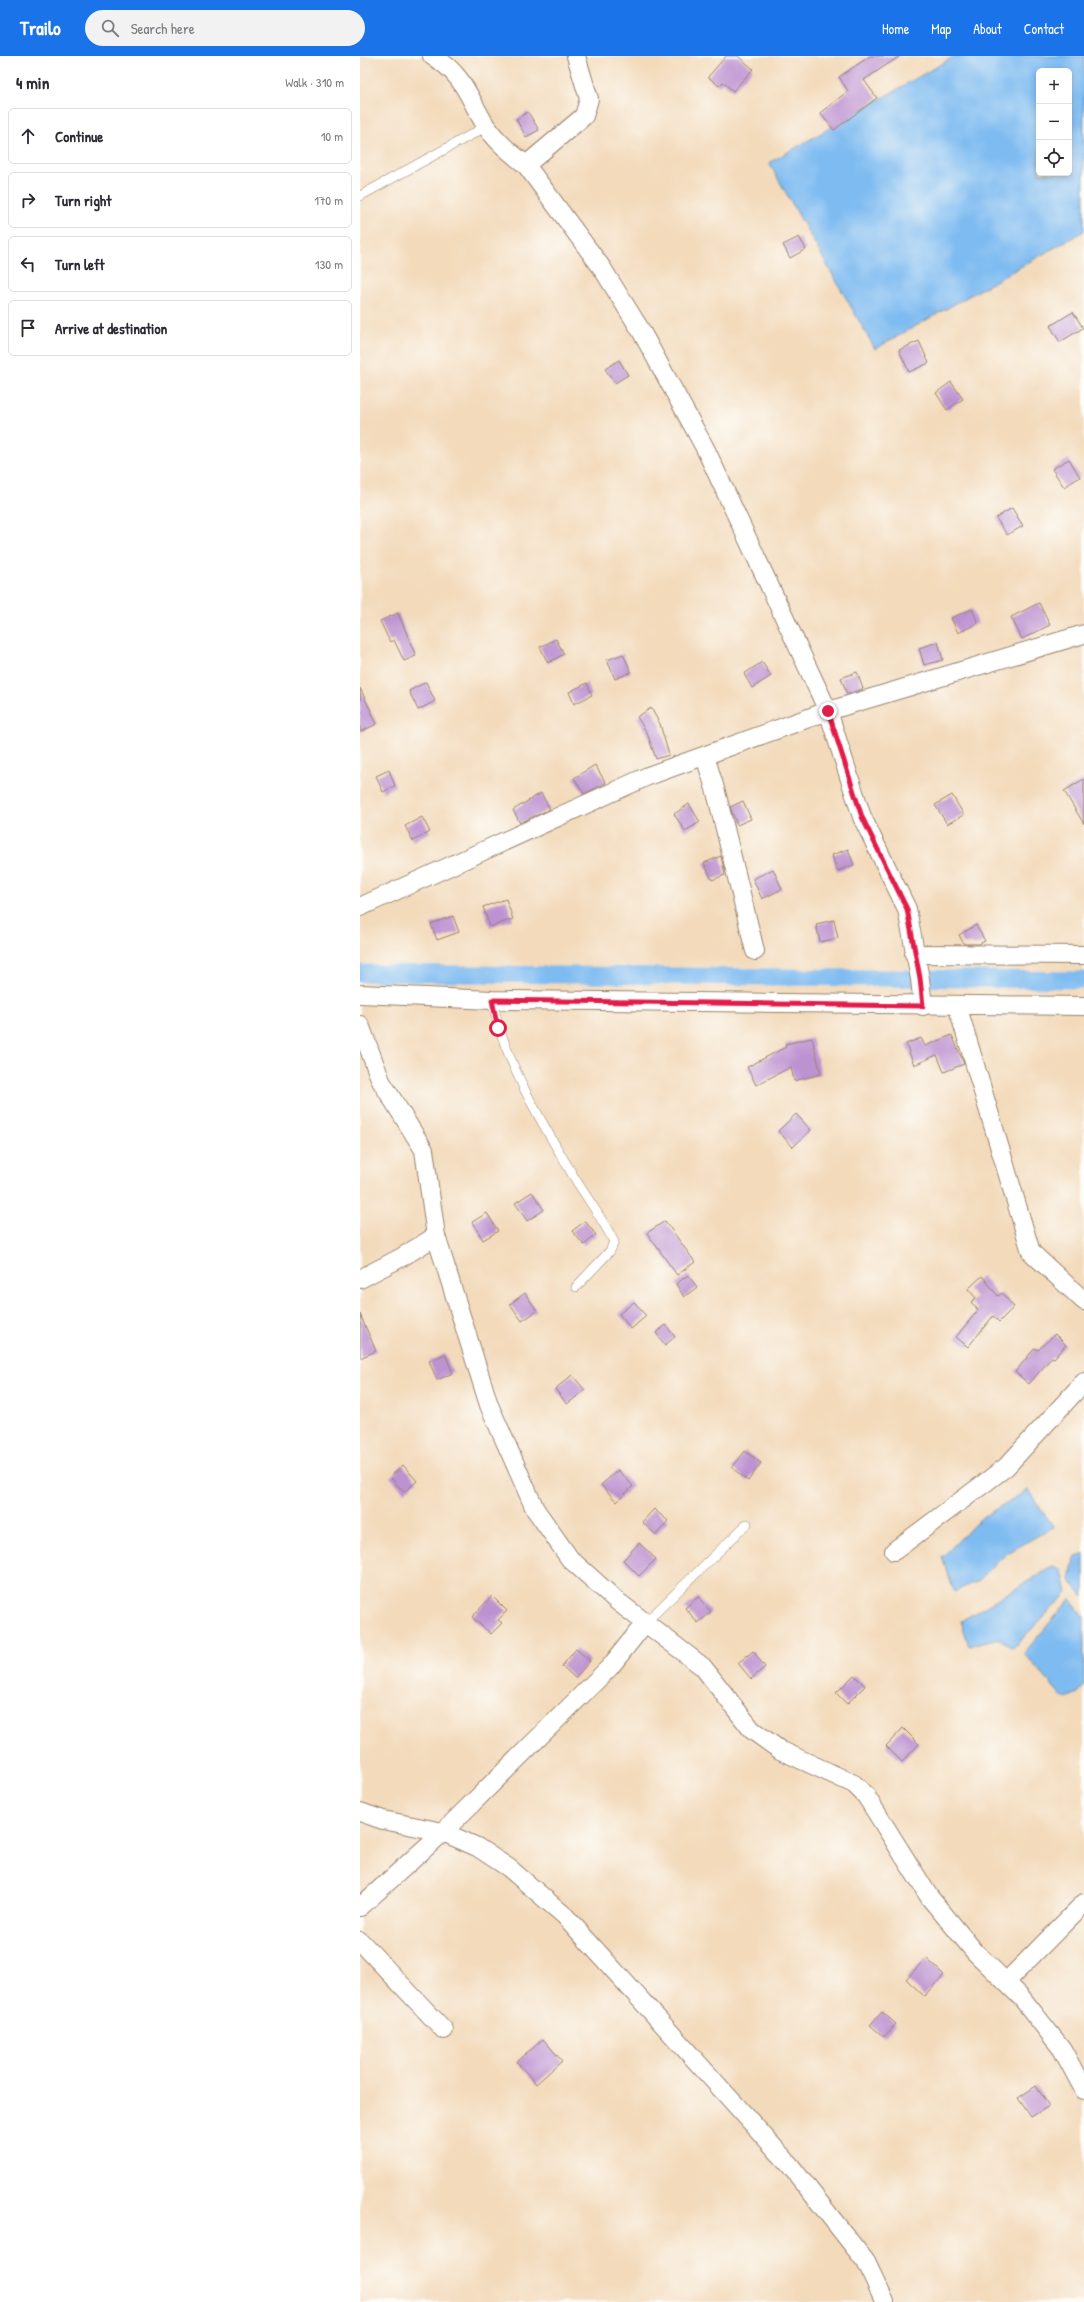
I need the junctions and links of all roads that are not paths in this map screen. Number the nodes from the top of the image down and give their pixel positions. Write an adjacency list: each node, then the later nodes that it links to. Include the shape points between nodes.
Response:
1 (432, 56): 3 (street, via 449,66 458,76)
2 (576, 56): 4 (street, via 589,99 584,116)
3 (486, 126): 4 (street, via 505,149); 5 (lane)
4 (526, 165): 7 (street, via 602,268 640,330 705,448)
5 (360, 196)
6 (1084, 634): 7 (street)
7 (828, 711): 8 (street); 11 (street, via 862,817 907,909)
8 (705, 756): 9 (street, via 648,776); 10 (street)
9 (360, 907)
10 (755, 951)
11 (914, 954): 12 (street); 16 (street)
12 (1084, 955)
13 (360, 994): 14 (street)
14 (492, 1000): 16 (street); 21 (lane, via 498,1028 524,1090 614,1242 610,1251)
15 (957, 1005): 16 (street); 17 (street); 22 (street, via 1031,1252)
16 (923, 1006)
17 (1084, 1006)
18 (360, 1025): 19 (street, via 381,1081 424,1150)
19 (436, 1236): 20 (street); 26 (street, via 489,1405 535,1509 570,1559)
20 (360, 1279)
21 (576, 1287)
22 (1084, 1301)
23 (1084, 1382): 25 (street, via 1006,1467)
24 (747, 1524): 26 (lane)
25 (894, 1551)
26 (645, 1623): 28 (street, via 610,1667); 32 (street, via 703,1667 752,1730 780,1750 854,1784 866,1796 930,1898 975,1952)
27 (360, 1812): 28 (street, via 383,1820)
28 (443, 1832): 30 (street); 35 (street, via 478,1847 509,1868 565,1916 789,2164 866,2262)
29 (1084, 1903): 32 (street)
30 (360, 1907)
31 (360, 1941): 33 (street)
32 (1006, 1982): 34 (street, via 1062,2049)
33 (444, 2030)
34 (1084, 2090)
35 (885, 2302)

